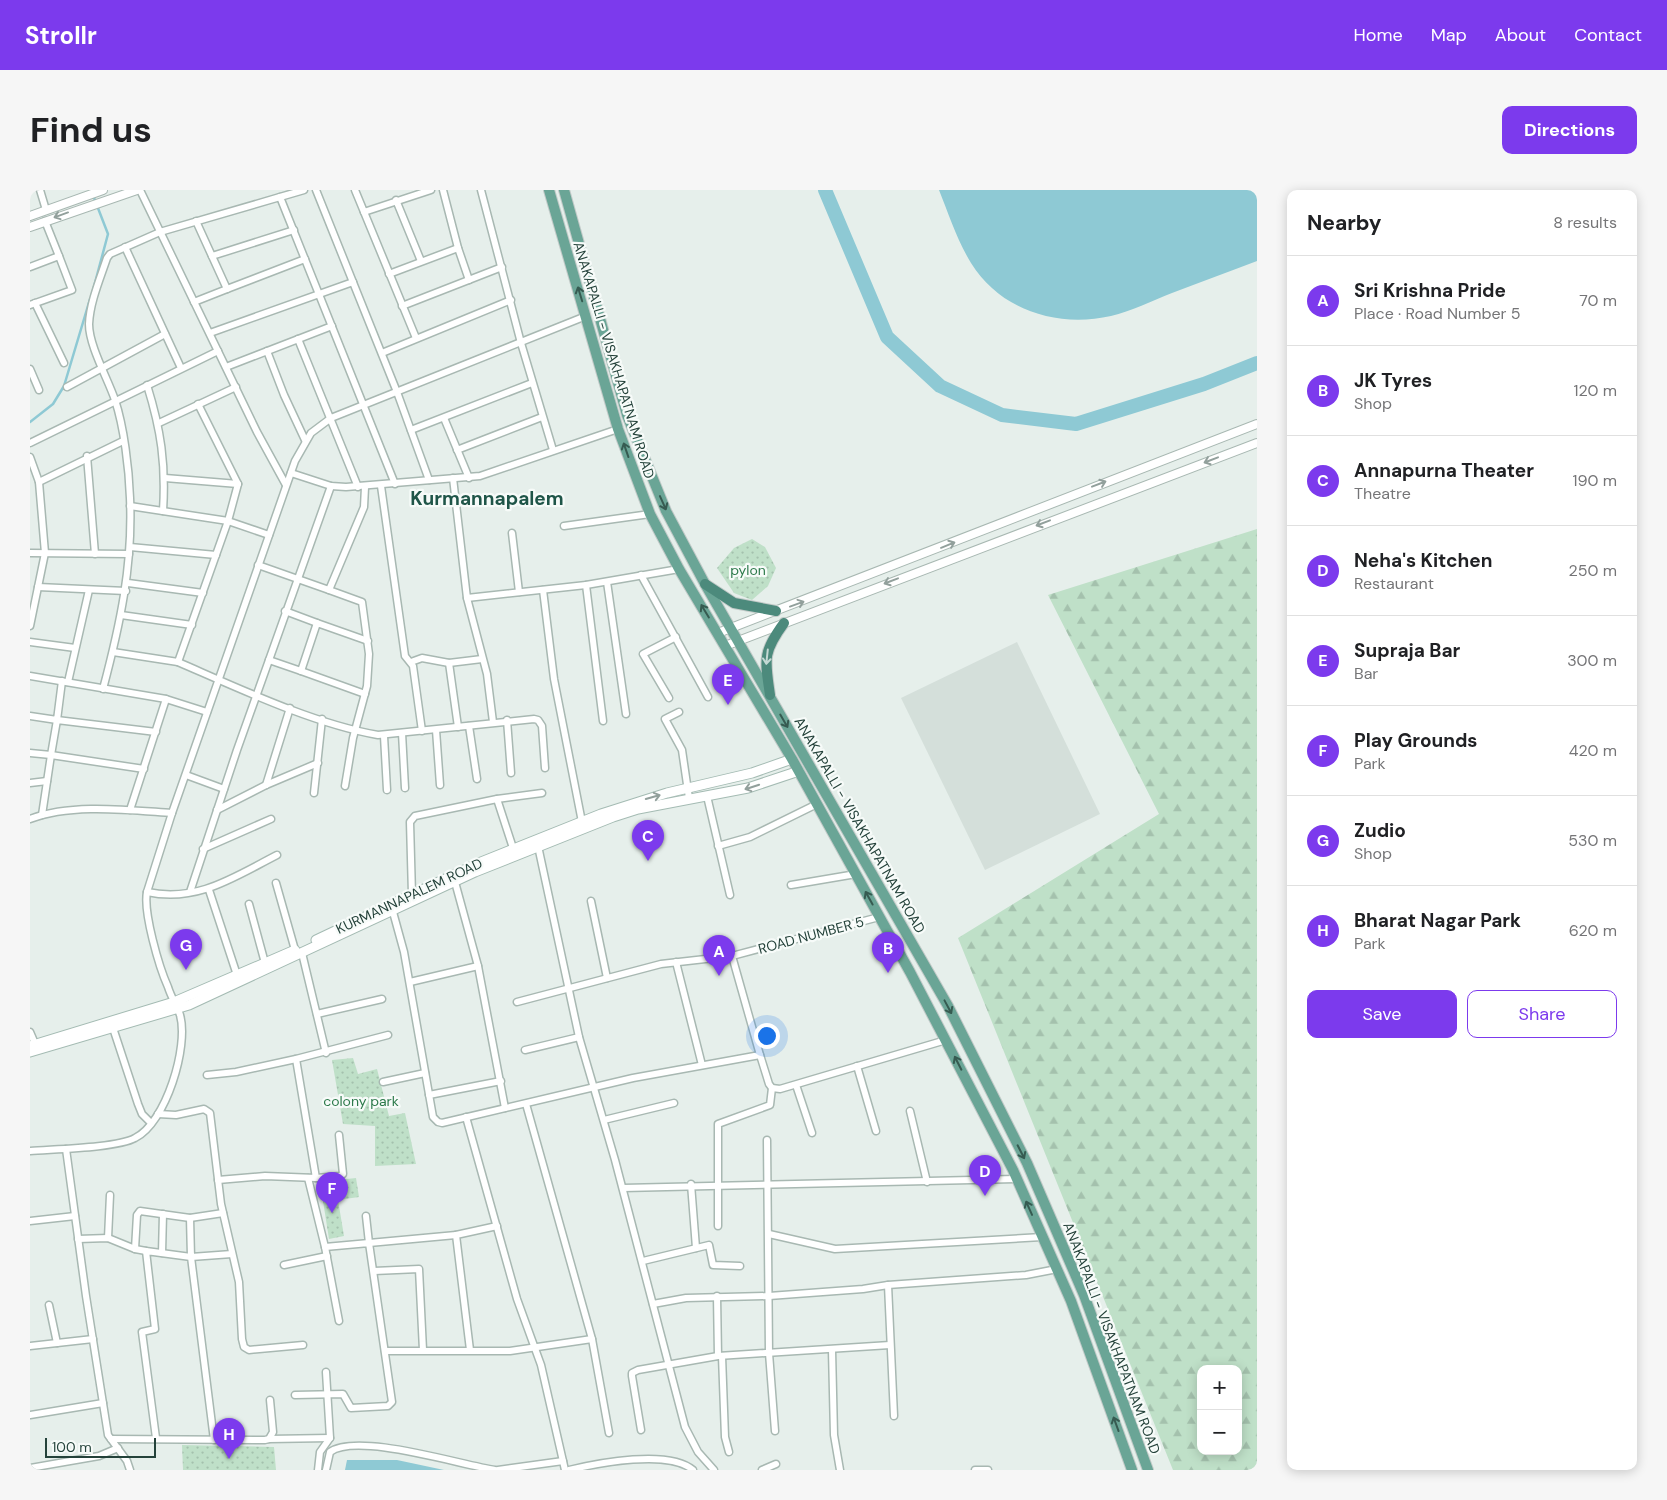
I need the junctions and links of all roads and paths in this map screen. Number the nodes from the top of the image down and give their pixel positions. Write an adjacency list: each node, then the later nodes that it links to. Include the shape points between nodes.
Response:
1 (40, 190): 14 (street)
2 (138, 190): 17 (street, one-way to 17); 21 (street)
3 (304, 190): 12 (street)
4 (316, 190): 32 (street)
5 (355, 190): 15 (street)
6 (431, 190): 13 (street)
7 (443, 190): 23 (street)
8 (481, 190): 28 (street)
9 (549, 190): 39 (main road, ANAKAPALLI - VISAKHAPATNAM ROAD, one-way to 9)
10 (564, 190): 109 (main road, ANAKAPALLI - VISAKHAPATNAM ROAD, one-way to 109, via 627,414 666,511)
11 (91, 193): 14 (street)
12 (280, 197): 18 (street); 20 (street)
13 (396, 200): 15 (street); 27 (street)
14 (46, 210): 16 (street)
15 (364, 212): 30 (street)
16 (30, 216)
17 (45, 221): 19 (street); 24 (street)
18 (196, 221): 21 (street); 25 (street)
19 (30, 227)
20 (294, 230): 25 (street); 26 (street)
21 (160, 232): 22 (street); 36 (street)
22 (125, 247): 42 (street); 51 (street, via 107,258 89,324)
23 (458, 248): 27 (street); 31 (street)
24 (59, 256): 29 (street); 37 (street, via 72,290)
25 (212, 256): 33 (street)
26 (305, 259): 33 (street); 34 (street)
27 (421, 261): 30 (street)
28 (502, 266): 31 (street); 35 (street)
29 (30, 267)
30 (389, 274): 38 (street)
31 (469, 280): 38 (street)
32 (353, 282): 34 (street); 48 (street)
33 (227, 289): 36 (street)
34 (319, 294): 40 (street); 41 (street)
35 (511, 300): 43 (street); 45 (street)
36 (194, 302): 41 (street)
37 (33, 304): 49 (street)
38 (402, 306): 43 (street)
39 (586, 316): 45 (street); 68 (main road, ANAKAPALLI - VISAKHAPATNAM ROAD)
40 (332, 326): 44 (street); 62 (street)
41 (210, 333): 46 (street)
42 (166, 334): 51 (street); 52 (street)
43 (416, 338): 48 (street)
44 (298, 339): 47 (street); 64 (street)
45 (521, 343): 54 (street); 59 (street)
46 (218, 351): 50 (street); 52 (street)
47 (267, 351): 50 (street); 70 (street)
48 (382, 353): 59 (street)
49 (64, 363)
50 (226, 367): 57 (street)
51 (102, 368): 56 (street); 60 (street)
52 (181, 368): 55 (street)
53 (30, 370): 58 (street)
54 (532, 383): 63 (street); 65 (street)
55 (147, 385): 60 (street); 66 (street)
56 (67, 387)
57 (236, 387): 61 (street); 86 (street)
58 (40, 390)
59 (397, 392): 62 (street); 69 (street)
60 (115, 402): 71 (street); 72 (street)
61 (198, 404): 66 (street); 84 (street)
62 (363, 406): 64 (street); 85 (street)
63 (542, 417): 74 (street); 75 (street)
64 (331, 418): 70 (street); 89 (street)
65 (444, 418): 69 (street); 74 (street)
66 (159, 423): 79 (street)
67 (1257, 424): 120 (street, one-way to 67)
68 (618, 429): 75 (street); 92 (main road, ANAKAPALLI - VISAKHAPATNAM ROAD, one-way to 68)
69 (411, 430): 82 (street)
70 (305, 440): 78 (street)
71 (122, 441): 76 (street); 90 (street)
72 (30, 443)
73 (1257, 443): 123 (street, one-way to 123)
74 (457, 450): 81 (street)
75 (553, 450): 81 (street)
76 (87, 456): 83 (street); 100 (street)
77 (30, 457): 83 (street)
78 (291, 473): 86 (street); 87 (street)
79 (165, 478): 84 (street); 91 (street)
80 (453, 478): 81 (street); 82 (street); 118 (street)
81 (469, 478)
82 (429, 480): 85 (street)
83 (39, 482): 99 (street)
84 (238, 484): 93 (street)
85 (394, 484): 88 (street)
86 (286, 485): 96 (street)
87 (330, 486): 89 (street); 106 (street)
88 (381, 486): 89 (street); 138 (street, via 405,656)
89 (362, 487): 113 (street, via 364,507)
90 (130, 506): 91 (street); 97 (street)
91 (163, 511): 93 (street)
92 (650, 514): 94 (street); 104 (main road, ANAKAPALLI - VISAKHAPATNAM ROAD)
93 (228, 521): 96 (street); 102 (street)
94 (564, 526)
95 (512, 533): 116 (street)
96 (268, 535): 103 (street)
97 (130, 547): 101 (street); 102 (street)
98 (30, 552): 99 (street)
99 (45, 553): 100 (street); 111 (street)
100 (94, 554): 101 (street)
101 (129, 554): 108 (street)
102 (216, 555): 117 (street)
103 (258, 565): 106 (street); 142 (street)
104 (680, 569): 105 (street); 127 (main road, ANAKAPALLI - VISAKHAPATNAM ROAD, one-way to 104)
105 (641, 575): 107 (street); 128 (street)
106 (297, 579): 113 (street); 119 (street)
107 (607, 582): 110 (street); 154 (street)
108 (128, 583): 115 (street); 117 (street)
109 (705, 584): 120 (highway, via 734,603); 126 (main road, ANAKAPALLI - VISAKHAPATNAM ROAD)
110 (586, 585): 114 (street); 159 (street)
111 (38, 587): 112 (street); 125 (street)
112 (89, 590): 115 (street); 133 (street)
113 (330, 590): 129 (street, via 362,602)
114 (543, 590): 116 (street); 200 (street, via 554,679)
115 (126, 591): 121 (street)
116 (519, 592): 118 (street)
117 (203, 593): 124 (street)
118 (467, 598): 135 (street)
119 (285, 611): 122 (street); 136 (street)
120 (776, 611): 126 (street)
121 (121, 615): 124 (street); 134 (street)
122 (317, 623): 129 (street); 140 (street)
123 (784, 623): 130 (street); 147 (highway, one-way to 147, via 766,653)
124 (192, 625): 137 (street)
125 (30, 626)
126 (730, 628): 127 (street); 130 (main road, ANAKAPALLI - VISAKHAPATNAM ROAD)
127 (718, 633): 132 (main road, ANAKAPALLI - VISAKHAPATNAM ROAD)
128 (676, 637): 148 (street); 149 (street, via 643,654)
129 (368, 641): 146 (street, via 369,670)
130 (737, 641): 132 (street); 147 (main road, ANAKAPALLI - VISAKHAPATNAM ROAD)
131 (30, 642): 133 (street)
132 (725, 646): 171 (main road, ANAKAPALLI - VISAKHAPATNAM ROAD)
133 (75, 648): 143 (street)
134 (113, 652): 137 (street); 144 (street)
135 (482, 659): 139 (street); 160 (street)
136 (269, 660): 140 (street); 145 (street)
137 (178, 662): 142 (street)
138 (411, 662): 139 (street, via 422,658); 165 (street)
139 (449, 663): 162 (street)
140 (301, 671): 146 (street)
141 (30, 676): 143 (street)
142 (220, 680): 145 (street); 152 (street)
143 (65, 681): 144 (street); 157 (street)
144 (103, 689): 150 (street)
145 (257, 694): 151 (street); 186 (street)
146 (365, 694): 164 (street)
147 (770, 695): 223 (main road, ANAKAPALLI - VISAKHAPATNAM ROAD, one-way to 223)
148 (708, 697)
149 (669, 698)
150 (166, 699): 152 (street); 166 (street)
151 (290, 708): 156 (street); 181 (street)
152 (207, 712): 177 (street)
153 (678, 712): 185 (street, via 666,719 680,745)
154 (626, 714)
155 (30, 716): 157 (street)
156 (322, 719): 164 (street); 172 (street)
157 (57, 720): 166 (street); 170 (street)
158 (507, 720): 160 (street); 173 (street, via 538,720 542,726); 176 (street)
159 (603, 721)
160 (493, 722): 161 (street)
161 (469, 726): 162 (street); 178 (street)
162 (458, 727): 163 (street)
163 (436, 730): 165 (street); 182 (street)
164 (355, 731): 168 (street); 183 (street)
165 (422, 731): 167 (street)
166 (156, 732): 174 (street)
167 (402, 733): 168 (street); 184 (street)
168 (384, 736): 187 (street)
169 (30, 753): 170 (street)
170 (51, 755): 174 (street); 179 (street)
171 (792, 759): 175 (main road, ANAKAPALLI - VISAKHAPATNAM ROAD); 185 (main road, KURMANNAPALEM ROAD, via 752,774)
172 (318, 763): 181 (street); 188 (street)
173 (545, 768)
174 (144, 769): 194 (street)
175 (799, 771): 190 (main road, one-way to 190, via 748,788); 193 (main road, ANAKAPALLI - VISAKHAPATNAM ROAD)
176 (511, 773)
177 (186, 775): 186 (street); 196 (street)
178 (477, 779)
179 (47, 781): 180 (street); 197 (street)
180 (30, 783)
181 (266, 785): 195 (street)
182 (440, 785)
183 (345, 786)
184 (405, 788)
185 (688, 788): 191 (street); 200 (main road, KURMANNAPALEM ROAD, one-way to 185)
186 (224, 789): 195 (street)
187 (387, 790)
188 (314, 793)
189 (542, 793): 192 (street)
190 (707, 796): 191 (main road); 202 (street)
191 (689, 798): 201 (main road, via 638,809)
192 (497, 799): 203 (street); 213 (street, via 418,814 412,818)
193 (817, 804): 202 (street, via 750,837); 206 (main road, ANAKAPALLI - VISAKHAPATNAM ROAD)
194 (130, 810): 196 (street); 197 (street)
195 (217, 810): 204 (street)
196 (172, 813): 211 (street)
197 (42, 815): 198 (street)
198 (30, 819)
199 (271, 819): 204 (street)
200 (582, 822): 203 (main road, KURMANNAPALEM ROAD)
201 (538, 846): 207 (main road); 229 (street)
202 (718, 846): 214 (street)
203 (513, 848): 213 (main road, KURMANNAPALEM ROAD)
204 (204, 849): 212 (street)
205 (277, 855): 210 (street)
206 (856, 874): 209 (street); 218 (main road, ANAKAPALLI - VISAKHAPATNAM ROAD, one-way to 206)
207 (455, 882): 217 (main road); 224 (street)
208 (276, 883): 219 (street)
209 (791, 885)
210 (209, 890): 212 (street); 226 (street)
211 (147, 892): 212 (street, via 166,896); 232 (street, via 147,915)
212 (190, 892)
213 (412, 895): 219 (main road, KURMANNAPALEM ROAD)
214 (730, 895)
215 (591, 901): 227 (street)
216 (248, 904): 222 (street)
217 (393, 912): 219 (main road); 228 (street)
218 (879, 917): 220 (street, ROAD NUMBER 5); 225 (main road, ANAKAPALLI - VISAKHAPATNAM ROAD)
219 (298, 951): 222 (main road, KURMANNAPALEM ROAD); 232 (main road); 233 (street)
220 (732, 956): 221 (street, ROAD NUMBER 5); 242 (street)
221 (676, 962): 227 (street, ROAD NUMBER 5); 244 (street)
222 (265, 963): 226 (main road, KURMANNAPALEM ROAD)
223 (924, 964): 225 (main road); 357 (main road, ANAKAPALLI - VISAKHAPATNAM ROAD, one-way to 357, via 1027,1163 1084,1295)
224 (478, 966): 228 (street); 248 (street)
225 (910, 972): 238 (main road, ANAKAPALLI - VISAKHAPATNAM ROAD)
226 (237, 975): 232 (main road, KURMANNAPALEM ROAD)
227 (606, 978): 229 (street, ROAD NUMBER 5)
228 (410, 982): 246 (street)
229 (567, 988): 231 (street, ROAD NUMBER 5); 237 (street)
230 (382, 1000): 233 (street)
231 (517, 1002)
232 (176, 1005): 234 (main road); 239 (main road, KURMANNAPALEM ROAD); 258 (street, via 182,1026 180,1054 177,1070)
233 (317, 1014): 241 (street)
234 (113, 1028): 239 (main road); 261 (street, via 142,1114)
235 (30, 1032): 239 (street)
236 (388, 1035): 241 (street)
237 (579, 1037): 240 (street); 251 (street)
238 (946, 1040): 245 (street); 269 (main road, ANAKAPALLI - VISAKHAPATNAM ROAD, one-way to 238)
239 (33, 1048)
240 (525, 1050)
241 (326, 1052): 243 (street)
242 (760, 1055): 244 (street); 252 (street)
243 (296, 1059): 247 (street); 268 (street)
244 (702, 1065): 251 (street)
245 (857, 1066): 250 (street); 262 (street)
246 (425, 1073): 249 (street); 253 (street)
247 (206, 1075)
248 (500, 1080): 253 (street); 256 (street)
249 (383, 1082)
250 (796, 1085): 252 (street); 263 (street)
251 (594, 1088): 255 (street); 260 (street)
252 (772, 1088): 273 (street, via 770,1105 718,1124)
253 (430, 1095): 259 (street, via 433,1116 438,1122)
254 (674, 1103): 260 (street)
255 (526, 1104): 256 (street); 311 (street)
256 (505, 1108): 259 (street)
257 (910, 1111): 271 (street)
258 (158, 1114): 261 (street); 270 (street, via 209,1111)
259 (466, 1117): 283 (street)
260 (604, 1120): 275 (street)
261 (151, 1123): 266 (street, via 140,1135 128,1141)
262 (876, 1131)
263 (812, 1133)
264 (339, 1135): 268 (street, via 343,1174)
265 (767, 1140): 274 (street)
266 (66, 1149): 267 (street); 279 (street)
267 (30, 1151)
268 (312, 1178): 270 (street, via 265,1176); 291 (street)
269 (1016, 1179): 271 (street); 287 (main road, ANAKAPALLI - VISAKHAPATNAM ROAD, one-way to 269)
270 (218, 1180): 277 (street)
271 (927, 1182): 274 (street)
272 (691, 1184): 273 (street); 275 (street); 292 (street)
273 (717, 1184): 274 (street); 284 (street)
274 (768, 1185): 285 (street)
275 (623, 1188): 299 (street)
276 (110, 1195): 289 (street)
277 (223, 1213): 281 (street); 296 (street)
278 (163, 1214): 281 (street); 293 (street, via 138,1213); 295 (street)
279 (75, 1216): 282 (street); 288 (street)
280 (366, 1216): 290 (street)
281 (190, 1218): 298 (street)
282 (30, 1221)
283 (497, 1226): 286 (street); 316 (street, via 517,1299)
284 (718, 1226)
285 (768, 1234): 287 (street, via 835,1249); 306 (street)
286 (456, 1235): 290 (street); 318 (street)
287 (1042, 1237): 302 (main road, ANAKAPALLI - VISAKHAPATNAM ROAD)
288 (78, 1238): 289 (street); 310 (street)
289 (108, 1238): 293 (street)
290 (369, 1243): 291 (street); 303 (street)
291 (325, 1247): 297 (street)
292 (696, 1248): 299 (street); 301 (street, via 709,1245 714,1265)
293 (135, 1249): 294 (street)
294 (146, 1251): 295 (street); 334 (street, via 155,1329 142,1332)
295 (162, 1253): 298 (street)
296 (232, 1254): 298 (street); 313 (street, via 241,1292 244,1347 250,1350)
297 (327, 1256): 300 (street); 309 (street)
298 (191, 1257): 338 (street)
299 (643, 1260): 307 (street)
300 (284, 1265)
301 (740, 1266)
302 (1057, 1269): 304 (street, via 996,1278); 356 (main road, ANAKAPALLI - VISAKHAPATNAM ROAD, one-way to 302)
303 (374, 1271): 317 (street, via 419,1269); 320 (street)
304 (888, 1285): 306 (street); 314 (street)
305 (717, 1296): 306 (street); 307 (street); 322 (street)
306 (769, 1296): 321 (street)
307 (653, 1304): 323 (street)
308 (49, 1306): 312 (street)
309 (339, 1321)
310 (93, 1339): 312 (street); 328 (street)
311 (592, 1339): 316 (street); 333 (street)
312 (57, 1343): 315 (street)
313 (303, 1345)
314 (890, 1345): 319 (street); 330 (street)
315 (30, 1346)
316 (536, 1347): 318 (street, via 510,1351); 341 (street)
317 (423, 1350): 318 (street); 320 (street)
318 (470, 1350)
319 (832, 1350): 321 (street); 353 (street, via 834,1436)
320 (385, 1351): 325 (street, via 392,1399 390,1405 351,1408 343,1394)
321 (769, 1353): 322 (street); 332 (street)
322 (720, 1356): 323 (street); 340 (street, via 725,1437)
323 (669, 1363): 331 (street, via 632,1373); 351 (street, via 688,1434)
324 (326, 1372): 325 (street)
325 (328, 1394): 326 (street); 335 (street)
326 (295, 1395)
327 (270, 1400): 337 (street, via 273,1432)
328 (103, 1403): 329 (street); 336 (street)
329 (30, 1415)
330 (894, 1416)
331 (641, 1430)
332 (775, 1431)
333 (608, 1433)
334 (156, 1438): 336 (street); 338 (street)
335 (330, 1438): 337 (street); 345 (street, via 320,1452)
336 (111, 1439): 339 (street)
337 (269, 1439): 338 (street)
338 (214, 1440)
339 (118, 1448): 343 (street, via 106,1454); 344 (street)
340 (729, 1452)
341 (563, 1461): 347 (street); 348 (street)
342 (776, 1464): 352 (street)
343 (30, 1468)
344 (130, 1470)
345 (318, 1470)
346 (326, 1470): 347 (street, via 330,1452 351,1446 422,1454)
347 (497, 1470)
348 (565, 1470)
349 (569, 1470): 350 (street, via 651,1460 679,1462)
350 (693, 1470)
351 (714, 1470)
352 (762, 1470)
353 (840, 1470)
354 (975, 1470): 355 (street)
355 (988, 1470)
356 (1132, 1470)
357 (1148, 1470)

